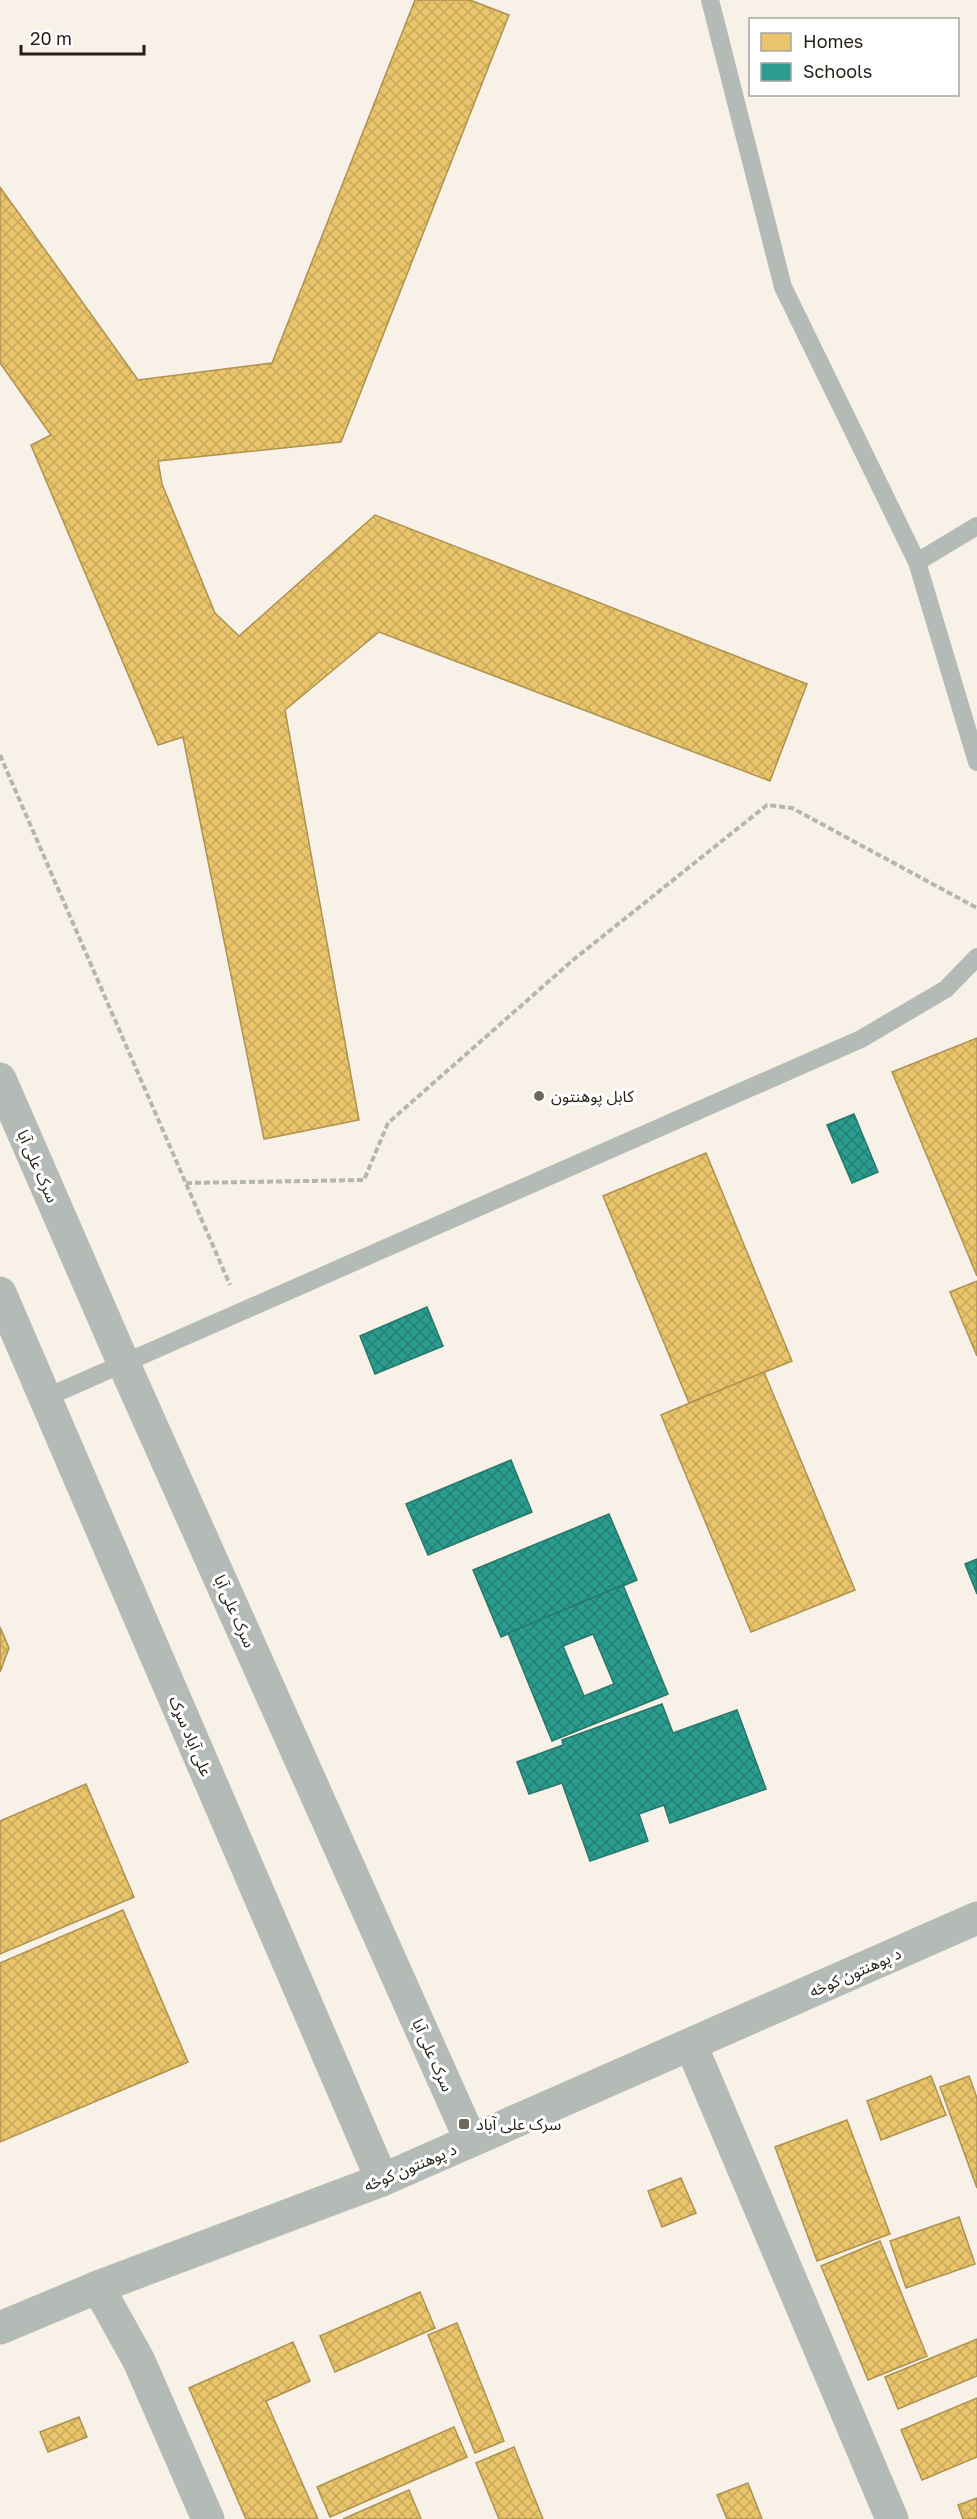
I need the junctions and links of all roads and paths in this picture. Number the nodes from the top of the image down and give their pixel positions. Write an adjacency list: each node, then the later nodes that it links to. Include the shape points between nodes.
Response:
1 (710, 0): 3 (lane, via 783,287)
2 (977, 526): 3 (lane)
3 (917, 562): 5 (lane)
4 (0, 754): 9 (path)
5 (977, 762)
6 (977, 908): 9 (path, via 792,808 767,805 573,960 388,1123 364,1180)
7 (977, 957): 11 (lane, via 946,989 861,1039)
8 (0, 1079): 12 (street, سرک علی آبا)
9 (186, 1183): 11 (path)
10 (0, 1293): 13 (street, علی آباد سړک)
11 (240, 1311): 12 (lane)
12 (123, 1362): 13 (lane); 16 (street, سرک علی آبا)
13 (45, 1398): 17 (street, علی آباد سړک)
14 (977, 1918): 15 (street, د پوهنتون کوڅه)
15 (691, 2045): 16 (street, د پوهنتون کوڅه); 21 (street)
16 (471, 2141): 17 (street, د پوهنتون کوڅه)
17 (382, 2180): 18 (street, د پوهنتون کوڅه)
18 (98, 2287): 19 (street, د پوهنتون کوڅه); 20 (street, via 139,2361)
19 (0, 2328)
20 (208, 2519)
21 (892, 2519)

